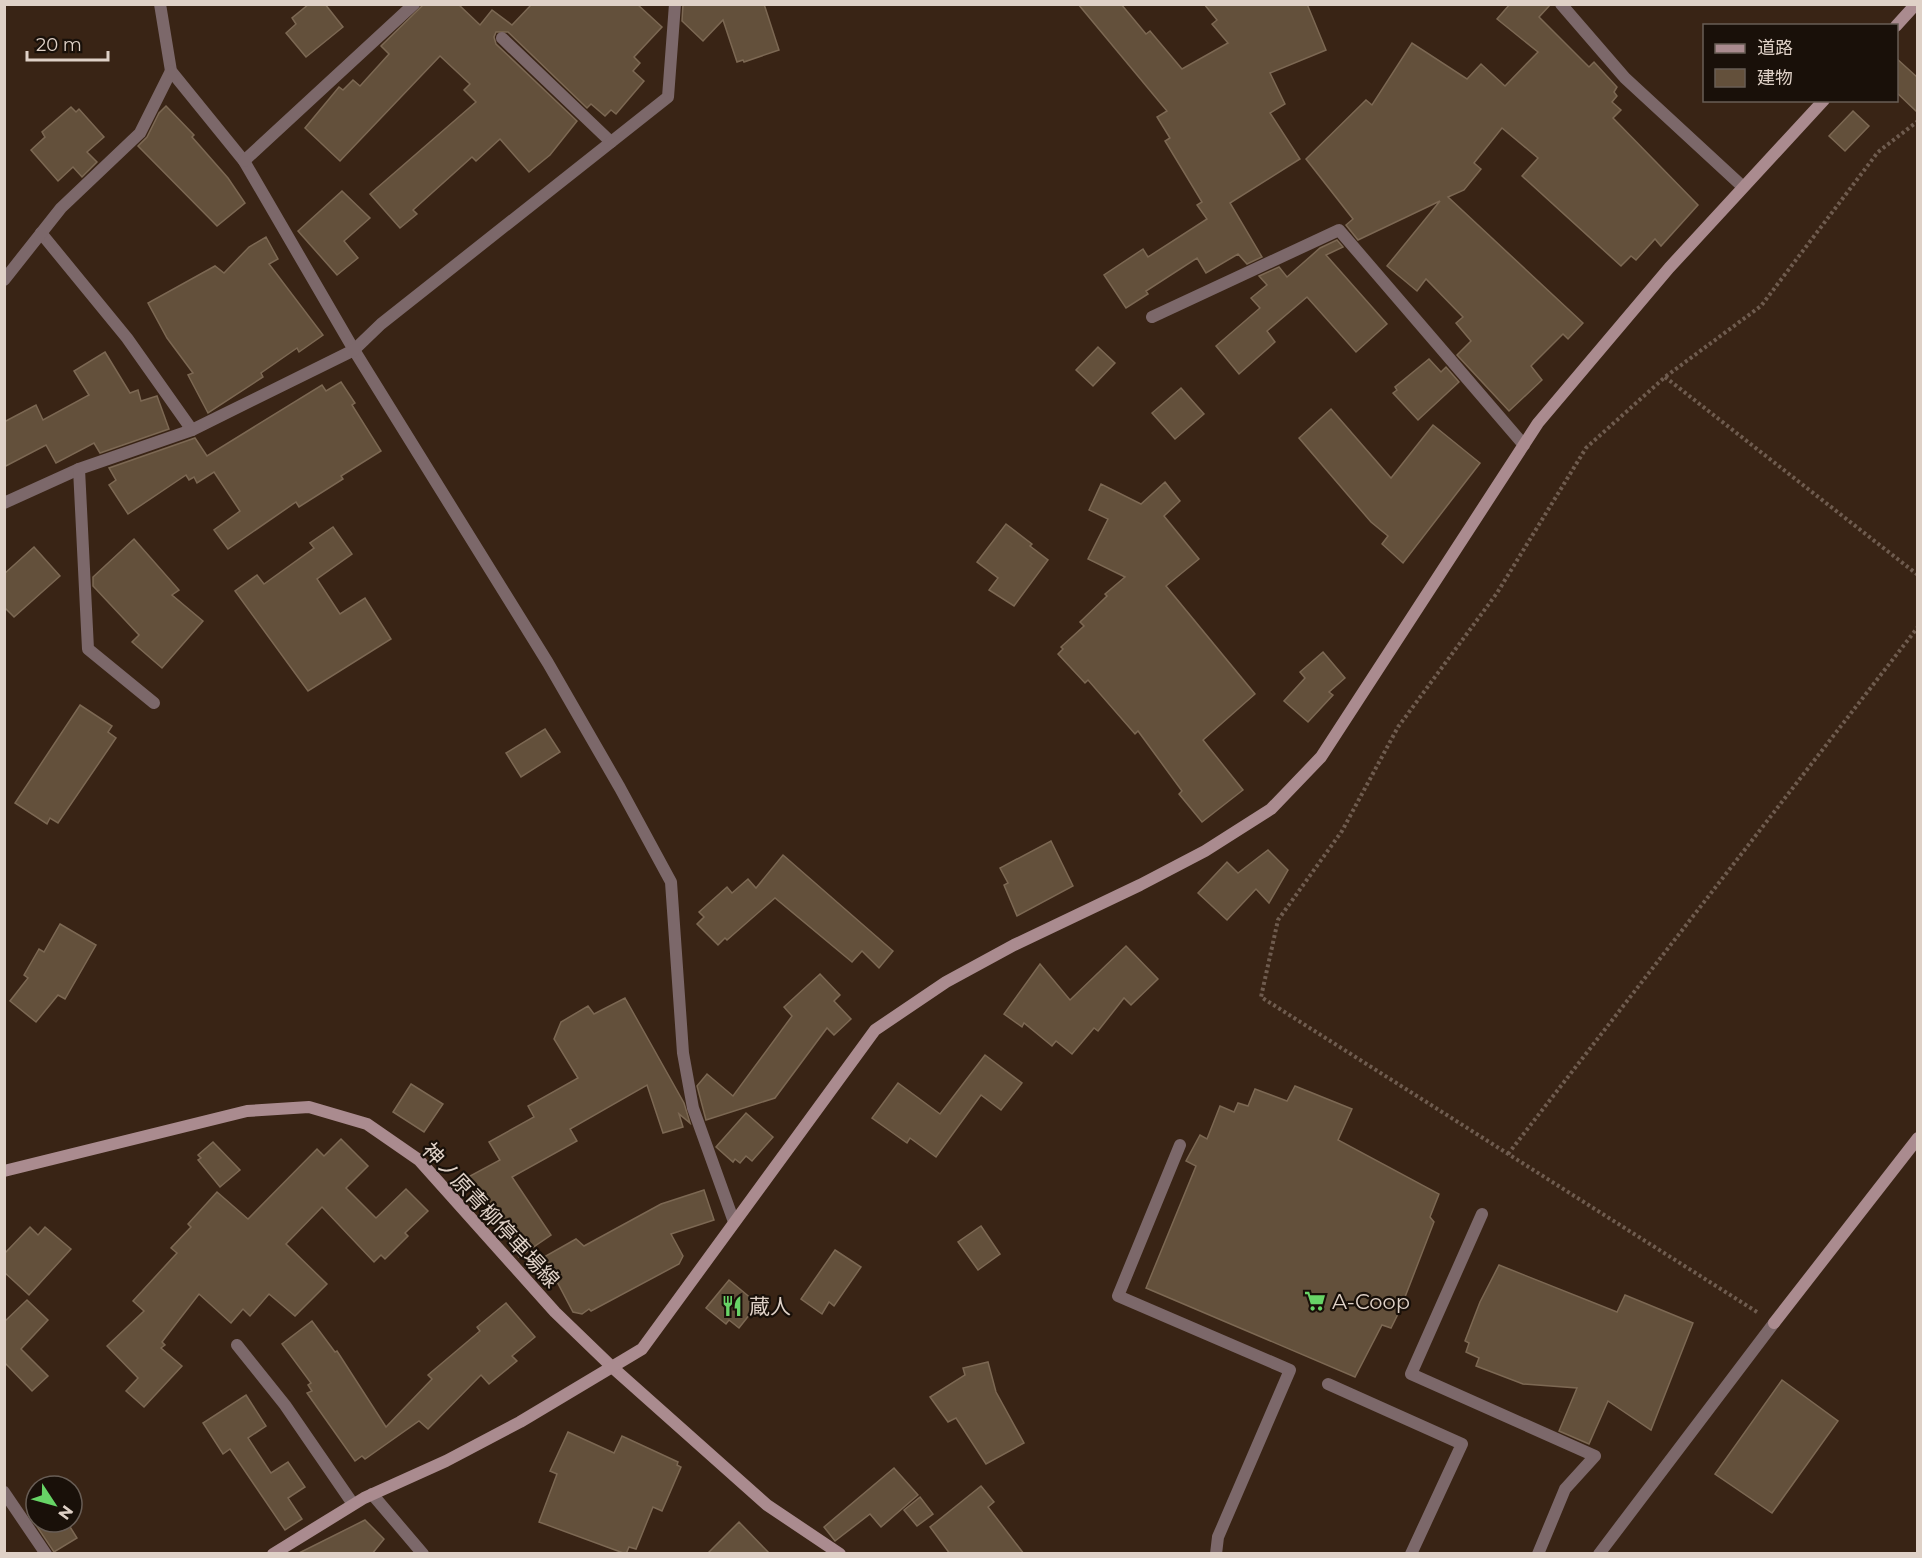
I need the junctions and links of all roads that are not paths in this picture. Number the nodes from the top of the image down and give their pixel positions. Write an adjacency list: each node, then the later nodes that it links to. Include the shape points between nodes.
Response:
1 (160, 4): 8 (street)
2 (414, 4): 11 (street)
3 (675, 4): 10 (street, via 668,97)
4 (1561, 4): 12 (street, via 1625,78)
5 (1916, 4): 6 (street)
6 (1898, 24)
7 (502, 38): 10 (street)
8 (171, 70): 11 (street); 13 (street, via 140,133 61,208)
9 (1822, 102): 12 (street)
10 (611, 142): 16 (street, via 381,324)
11 (244, 161): 16 (street)
12 (1742, 186): 18 (street, via 1561,396)
13 (41, 233): 14 (street); 17 (street, via 127,338)
14 (4, 280)
15 (1152, 317): 18 (street, via 1340,230)
16 (354, 350): 17 (street); 26 (street, via 548,663 671,882 683,1053 693,1108)
17 (192, 430): 19 (street)
18 (1524, 445): 26 (street, via 1321,757 1271,809 1140,885 946,981 875,1030)
19 (79, 469): 20 (street); 21 (street, via 88,649)
20 (4, 503)
21 (154, 703)
22 (1917, 1138): 40 (street)
23 (1180, 1145): 37 (street, via 1118,1296 1290,1370 1218,1537)
24 (4, 1171): 28 (street, 神ノ原青柳停車場線, via 247,1111 309,1107 367,1124 419,1160 555,1312)
25 (1482, 1214): 39 (street, via 1411,1374 1595,1456 1565,1488)
26 (734, 1222): 28 (street, via 642,1349)
27 (237, 1345): 32 (street)
28 (612, 1367): 31 (street, via 488,1439); 36 (street, 神ノ原青柳停車場線, via 767,1504)
29 (1328, 1384): 38 (street, via 1462,1444)
30 (4, 1492): 33 (street)
31 (372, 1494): 32 (street); 35 (street)
32 (353, 1504): 34 (street)
33 (46, 1554)
34 (273, 1554)
35 (423, 1554)
36 (840, 1554)
37 (1216, 1554)
38 (1411, 1554)
39 (1538, 1554)
40 (1599, 1554)

